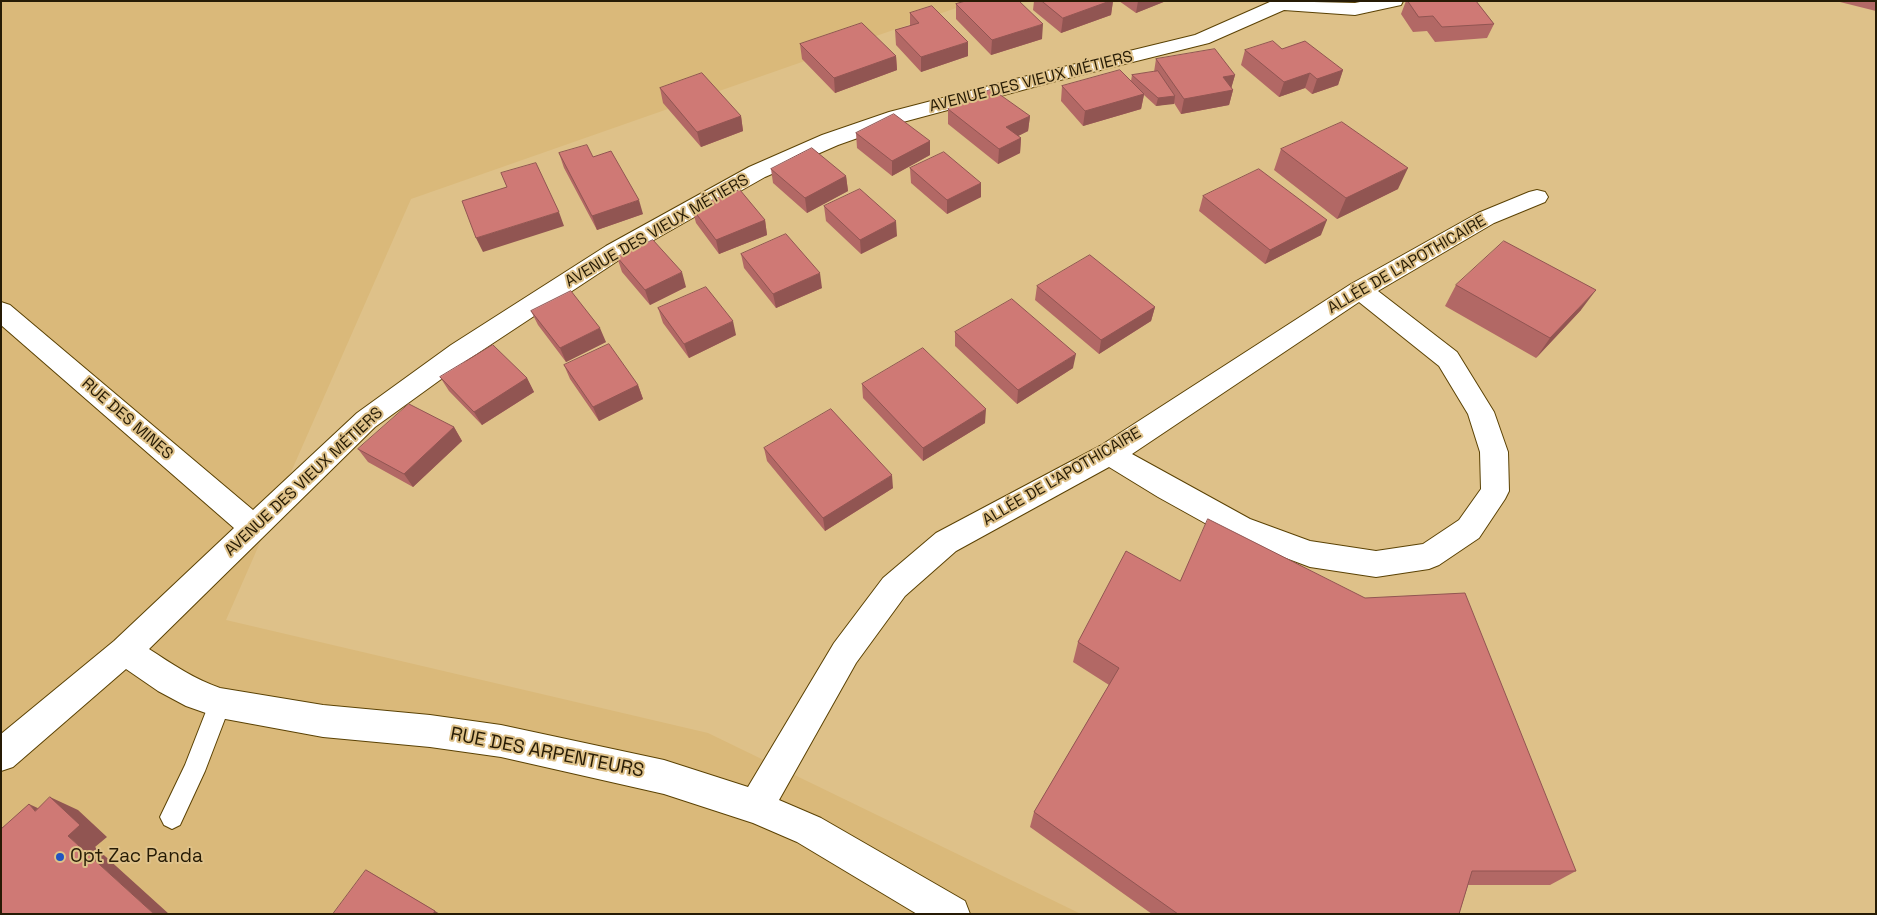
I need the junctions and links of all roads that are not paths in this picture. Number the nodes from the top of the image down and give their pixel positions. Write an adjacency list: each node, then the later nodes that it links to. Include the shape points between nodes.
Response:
1 (1394, 1): 2 (street, AVENUE DES VIEUX MÉTIERS, via 1355,9)
2 (1280, 2): 7 (street, AVENUE DES VIEUX MÉTIERS, via 1202,39 896,117 830,140 758,172 614,252 460,352 366,420)
3 (1537, 197): 4 (street, ALLÉE DE L'APOTHICAIRE, via 1486,218)
4 (1360, 290): 6 (street, ALLÉE DE L'APOTHICAIRE); 6 (street, via 1448,359 1481,412 1494,452 1495,491 1469,529 1429,556 1376,564 1310,554 1240,528)
5 (1, 311): 7 (street, RUE DES MINES)
6 (1110, 454): 11 (street, ALLÉE DE L'APOTHICAIRE, via 946,542 894,587 845,652)
7 (254, 528): 8 (street, AVENUE DES VIEUX MÉTIERS)
8 (125, 651): 9 (street, RUE DES ARPENTEURS, via 190,691); 10 (street, AVENUE DES VIEUX MÉTIERS)
9 (220, 703): 11 (street, RUE DES ARPENTEURS, via 323,721 502,741 664,777); 12 (lane)
10 (1, 755)
11 (756, 807): 13 (street, RUE DES ARPENTEURS, via 809,830)
12 (172, 816)
13 (952, 914)

